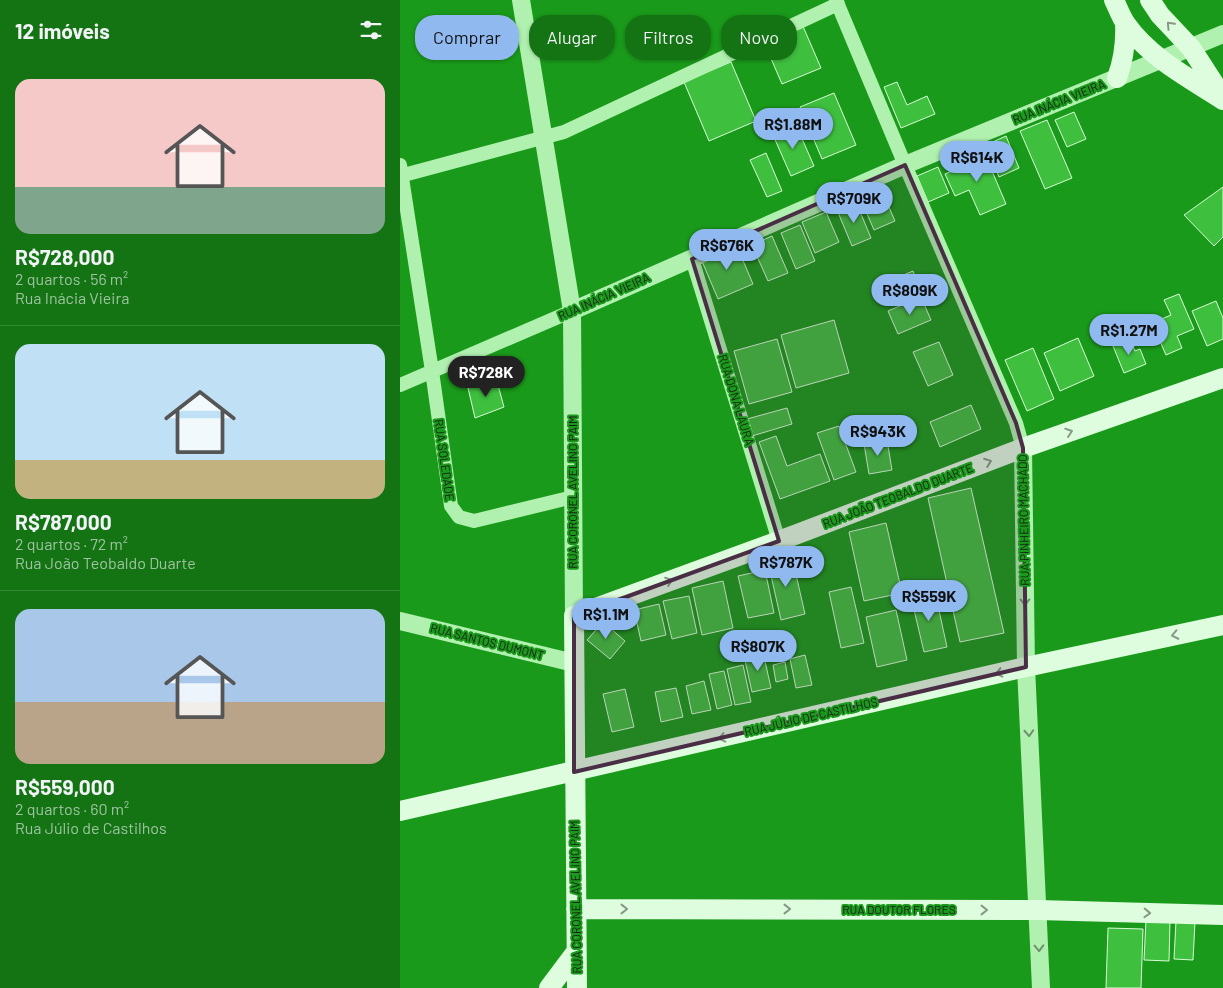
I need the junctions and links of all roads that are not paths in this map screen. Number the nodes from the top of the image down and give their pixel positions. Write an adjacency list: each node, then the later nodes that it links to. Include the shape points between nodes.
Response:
1 (521, 0): 11 (street, RUA CORONEL AVELINO PAIM)
2 (1114, 0): 5 (main road)
3 (1150, 0): 7 (main road, one-way to 3)
4 (837, 2): 11 (street, via 564,132); 12 (street, RUA PINHEIRO MACHADO)
5 (1125, 23): 8 (main road); 9 (main road, via 1126,46)
6 (1223, 34): 7 (street, RUA INÁCIA VIEIRA)
7 (1191, 48): 8 (street, RUA INÁCIA VIEIRA); 10 (main road)
8 (1162, 60): 9 (street, RUA INÁCIA VIEIRA); 10 (main road)
9 (1117, 78): 12 (street, RUA INÁCIA VIEIRA)
10 (1223, 98)
11 (544, 138): 13 (street); 15 (street, RUA CORONEL AVELINO PAIM)
12 (905, 165): 14 (street, RUA INÁCIA VIEIRA); 19 (street, RUA PINHEIRO MACHADO, via 1016,423)
13 (401, 172): 16 (street, RUA SOLEDADE)
14 (692, 259): 15 (street, RUA INÁCIA VIEIRA); 21 (street, RUA DONA LAURA)
15 (572, 312): 16 (street, RUA INÁCIA VIEIRA); 20 (street, RUA CORONEL AVELINO PAIM)
16 (432, 371): 18 (street, RUA INÁCIA VIEIRA); 20 (street, RUA SOLEDADE, via 451,506 459,517 474,521)
17 (1223, 378): 19 (main road, RUA JOÃO TEOBALDO DUARTE, one-way to 17)
18 (400, 385)
19 (1023, 448): 21 (main road, RUA JOÃO TEOBALDO DUARTE, one-way to 19); 26 (street, RUA PINHEIRO MACHADO, one-way to 26)
20 (573, 497): 22 (street, RUA CORONEL AVELINO PAIM)
21 (779, 541): 22 (main road, RUA JOÃO TEOBALDO DUARTE, one-way to 21)
22 (574, 616): 25 (main road, RUA CORONEL AVELINO PAIM)
23 (400, 621): 25 (street, RUA SANTOS DUMONT)
24 (1223, 625): 26 (main road, RUA JÚLIO DE CASTILHOS, one-way to 26)
25 (574, 664): 27 (main road, RUA CORONEL AVELINO PAIM)
26 (1026, 667): 27 (main road, RUA JÚLIO DE CASTILHOS, one-way to 27); 30 (street, RUA PINHEIRO MACHADO, one-way to 30)
27 (574, 772): 28 (main road, RUA JÚLIO DE CASTILHOS); 29 (main road, RUA CORONEL AVELINO PAIM)
28 (400, 811)
29 (576, 909): 30 (main road, RUA DOUTOR FLORES, one-way to 30); 32 (main road, RUA CORONEL AVELINO PAIM)
30 (1038, 910): 31 (main road, RUA DOUTOR FLORES, one-way to 31); 35 (street, RUA PINHEIRO MACHADO, one-way to 35)
31 (1223, 915)
32 (576, 952): 33 (main road); 34 (main road, RUA CORONEL AVELINO PAIM)
33 (549, 988)
34 (578, 988)
35 (1041, 988)

